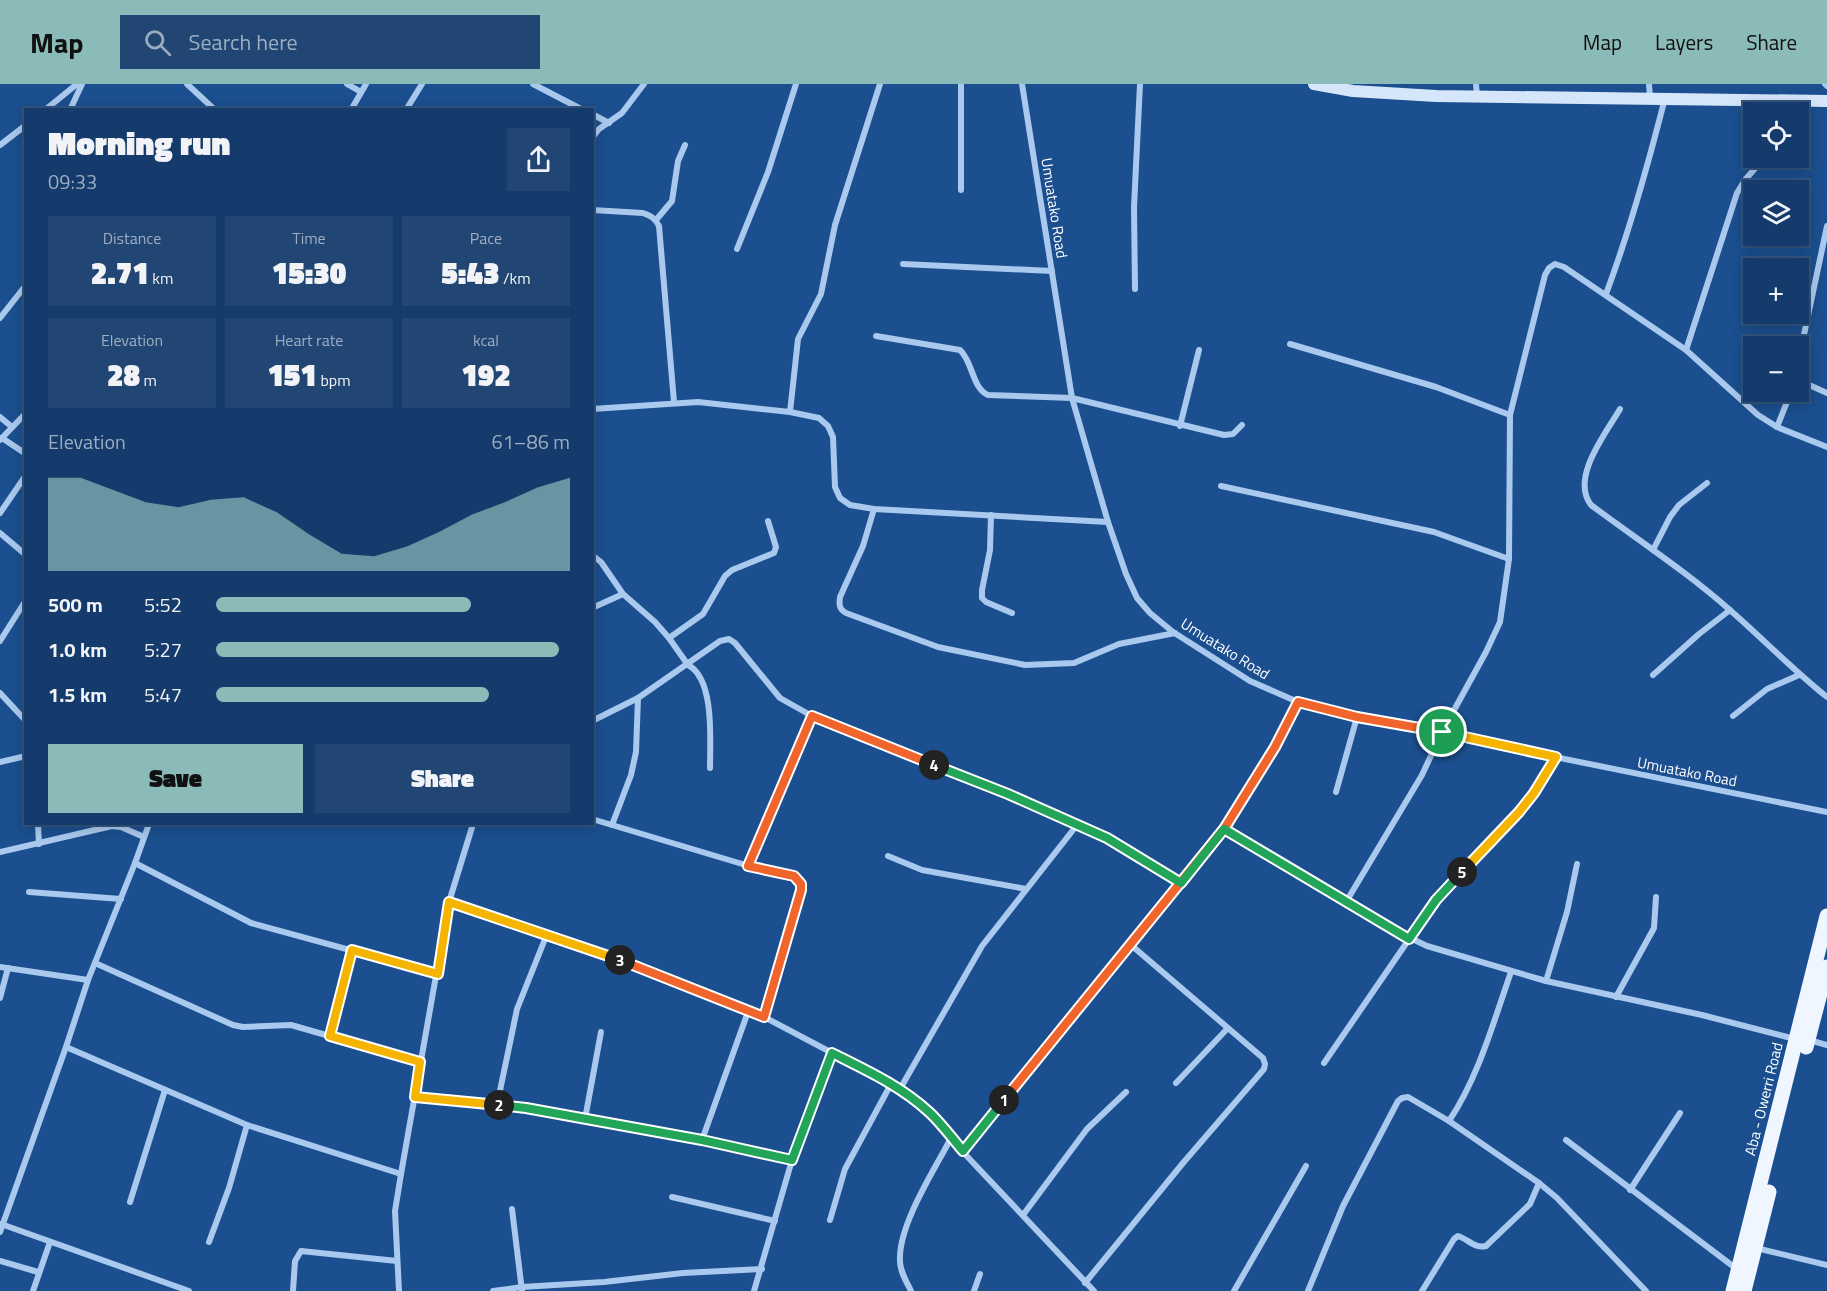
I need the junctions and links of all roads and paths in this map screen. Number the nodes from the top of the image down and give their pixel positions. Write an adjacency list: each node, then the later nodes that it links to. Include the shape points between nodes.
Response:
1 (77, 84): 25 (street)
2 (82, 84): 26 (street)
3 (187, 84): 27 (street)
4 (347, 84): 18 (street)
5 (366, 84): 18 (street)
6 (422, 84): 29 (street)
7 (533, 84): 19 (street)
8 (552, 84): 19 (street)
9 (644, 84): 32 (street)
10 (796, 84): 42 (street, via 768,172)
11 (880, 84): 61 (street, via 835,225 821,294 798,339)
12 (961, 84): 38 (street)
13 (1022, 84): 44 (street, Umuatako Road)
14 (1140, 84): 46 (street)
15 (1314, 84): 17 (street, via 1384,94)
16 (1649, 84): 20 (street)
17 (1477, 90): 20 (street)
18 (361, 92): 28 (street)
19 (550, 92): 30 (street)
20 (1650, 97): 21 (street)
21 (1665, 98): 23 (street); 47 (street, via 1631,224)
22 (1827, 101): 24 (street)
23 (1743, 103)
24 (1809, 103)
25 (47, 108)
26 (71, 108)
27 (213, 108)
28 (352, 108)
29 (406, 108)
30 (579, 108)
31 (594, 115): 32 (street)
32 (609, 123): 34 (street)
33 (24, 127): 35 (street)
34 (594, 135)
35 (0, 145)
36 (685, 145): 40 (street, via 672,201)
37 (1755, 168): 53 (street, via 1737,193)
38 (961, 190)
39 (594, 210): 40 (street, via 643,213)
40 (656, 220): 57 (street)
41 (1827, 226): 50 (street)
42 (737, 249)
43 (903, 264): 44 (street)
44 (1052, 271): 56 (street, Umuatako Road)
45 (24, 288): 48 (street)
46 (1135, 289)
47 (1606, 294): 53 (street); 63 (street, via 1564,267 1555,264 1549,268)
48 (0, 318)
49 (876, 336): 56 (street, via 960,350 969,360 979,388 988,395)
50 (1804, 336)
51 (1290, 344): 63 (street, via 1436,387)
52 (1198, 350): 66 (street)
53 (1686, 350): 68 (street)
54 (1809, 386): 55 (street)
55 (1827, 393)
56 (1072, 398): 66 (street); 79 (street, Umuatako Road)
57 (674, 402): 59 (street); 61 (street, via 722,403)
58 (1787, 402): 68 (street)
59 (594, 409)
60 (1620, 409): 81 (street, via 1590,460 1584,491 1591,505)
61 (790, 412): 75 (street, via 819,418 828,426 833,438 835,487 840,498 849,506)
62 (24, 415): 67 (street)
63 (1510, 415): 84 (street)
64 (0, 417): 67 (street)
65 (1242, 425): 66 (street, via 1233,434 1224,435)
66 (1180, 426)
67 (12, 427): 69 (street)
68 (1776, 427): 70 (street)
69 (1, 439): 71 (street)
70 (1827, 447)
71 (24, 453)
72 (24, 478): 76 (street)
73 (1707, 483): 81 (street, via 1679,505)
74 (1221, 486): 84 (street, via 1434,532)
75 (874, 508): 77 (street); 90 (street, via 863,546 840,597 841,610 846,613 938,647 1025,665 1074,663 1119,644)
76 (0, 513)
77 (991, 515): 79 (street); 89 (street, via 982,598)
78 (768, 521): 91 (street, via 777,547 774,553 732,570 703,614)
79 (1108, 522): 90 (street, Umuatako Road, via 1137,598)
80 (0, 533): 82 (street)
81 (1653, 550): 88 (street)
82 (24, 553)
83 (594, 556): 85 (street)
84 (1509, 558): 105 (street, via 1500,622)
85 (623, 594): 87 (street); 91 (street)
86 (24, 603): 92 (street)
87 (594, 607)
88 (1730, 610): 94 (street); 95 (street)
89 (1012, 613)
90 (1175, 633): 99 (street, Umuatako Road, via 1250,681)
91 (669, 638): 93 (street)
92 (0, 641)
93 (688, 665): 98 (street); 100 (street, via 720,641 729,639 780,698); 109 (street, via 696,669 706,693)
94 (1653, 675)
95 (1799, 675): 97 (street); 101 (street, via 1767,689)
96 (0, 693): 103 (street)
97 (1827, 697)
98 (638, 698): 104 (street); 116 (street, via 636,752)
99 (1298, 702): 102 (street, Umuatako Road); 118 (street)
100 (812, 716): 117 (street); 125 (street)
101 (1733, 716)
102 (1357, 717): 105 (street, Umuatako Road); 110 (street)
103 (24, 719)
104 (594, 720)
105 (1442, 732): 107 (street, Umuatako Road); 132 (street, via 1404,807)
106 (24, 756): 108 (street)
107 (1556, 757): 111 (street, Umuatako Road); 135 (street, via 1529,799 1436,900)
108 (0, 762)
109 (710, 768)
110 (1336, 792)
111 (1827, 812)
112 (594, 820): 116 (street)
113 (38, 825): 120 (street)
114 (149, 825): 119 (street)
115 (473, 825): 131 (street)
116 (612, 825): 125 (street)
117 (1077, 825): 126 (street, via 1130,851); 127 (street)
118 (1224, 829): 126 (street); 132 (street)
119 (144, 837): 120 (street, via 112,826); 123 (street)
120 (39, 844): 121 (street)
121 (0, 852)
122 (888, 856): 127 (street, via 922,870)
123 (135, 863): 130 (street); 137 (street, via 251,923)
124 (1577, 864): 145 (street)
125 (748, 866): 149 (street, via 794,876 801,884)
126 (1181, 883): 136 (street)
127 (1026, 889): 161 (street, via 982,946)
128 (29, 892): 130 (street)
129 (1656, 897): 146 (street, via 1654,928)
130 (121, 900): 139 (street)
131 (449, 902): 134 (street); 143 (street)
132 (1346, 902): 135 (street)
133 (1827, 916): 138 (main road, Aba - Owerri Road)
134 (547, 934): 148 (street); 165 (street, via 518,1009)
135 (1409, 939): 142 (street); 158 (street)
136 (1131, 945): 150 (street); 173 (street)
137 (352, 950): 143 (street); 152 (street)
138 (1824, 961): 153 (main road, Aba - Owerri Road)
139 (95, 963): 144 (street); 152 (street, via 233,1025 291,1025)
140 (0, 967): 141 (street)
141 (8, 968): 144 (street); 147 (street)
142 (1510, 972): 145 (street); 168 (street, via 1474,1077)
143 (438, 974): 157 (street)
144 (88, 980): 155 (street)
145 (1546, 981): 146 (street)
146 (1616, 997): 153 (street)
147 (0, 998)
148 (749, 1009): 149 (street); 171 (street)
149 (764, 1017): 156 (street)
150 (1227, 1029): 160 (street); 196 (street, via 1263,1058 1264,1069)
151 (601, 1032): 167 (street)
152 (330, 1036): 157 (street)
153 (1803, 1040): 154 (street); 188 (main road, Aba - Owerri Road); 193 (main road, Aba - Owerri Road)
154 (1827, 1045)
155 (66, 1047): 162 (street); 185 (street)
156 (832, 1053): 159 (street); 174 (street)
157 (420, 1062): 164 (street)
158 (1324, 1063)
159 (891, 1083): 161 (street); 183 (street, via 845,1169)
160 (1176, 1083)
161 (900, 1089): 170 (street, via 930,1113)
162 (165, 1090): 169 (street); 180 (street)
163 (1126, 1092): 182 (street, via 1087,1129)
164 (415, 1097): 165 (street); 176 (street)
165 (497, 1105): 167 (street)
166 (1680, 1113): 178 (street)
167 (585, 1119): 171 (street)
168 (1449, 1121): 177 (street); 208 (street, via 1408,1097 1398,1101 1343,1206)
169 (247, 1125): 176 (street); 187 (street)
170 (951, 1138): 173 (street); 204 (street, via 911,1214 900,1247 900,1262)
171 (702, 1140): 174 (street)
172 (1566, 1140): 178 (street)
173 (963, 1151): 182 (street)
174 (792, 1160): 184 (street)
175 (1306, 1166): 207 (street)
176 (401, 1174): 190 (street, via 395,1211)
177 (1539, 1183): 209 (street, via 1530,1204 1486,1246 1481,1248 1458,1236 1454,1239); 210 (street)
178 (1630, 1190): 193 (street)
179 (672, 1197): 184 (street)
180 (130, 1202)
181 (512, 1209): 197 (street)
182 (1023, 1215): 196 (street)
183 (830, 1220)
184 (775, 1221): 192 (street)
185 (1, 1227): 186 (street)
186 (50, 1242): 194 (street); 199 (street)
187 (209, 1242)
188 (1755, 1247): 191 (street); 212 (main road, Aba - Owerri Road)
189 (0, 1261): 194 (street)
190 (397, 1262): 200 (street, via 302,1251 296,1261); 201 (street)
191 (1827, 1265)
192 (762, 1269): 197 (street); 203 (street)
193 (1739, 1270): 211 (main road, Aba - Owerri Road)
194 (38, 1272): 198 (street)
195 (980, 1274): 205 (street)
196 (1085, 1283): 206 (street)
197 (522, 1289): 202 (street)
198 (33, 1291)
199 (189, 1291)
200 (293, 1291)
201 (399, 1291)
202 (493, 1291)
203 (754, 1291)
204 (910, 1291)
205 (974, 1291)
206 (1094, 1291)
207 (1234, 1291)
208 (1308, 1291)
209 (1422, 1291)
210 (1646, 1291)
211 (1733, 1291)
212 (1744, 1291)

